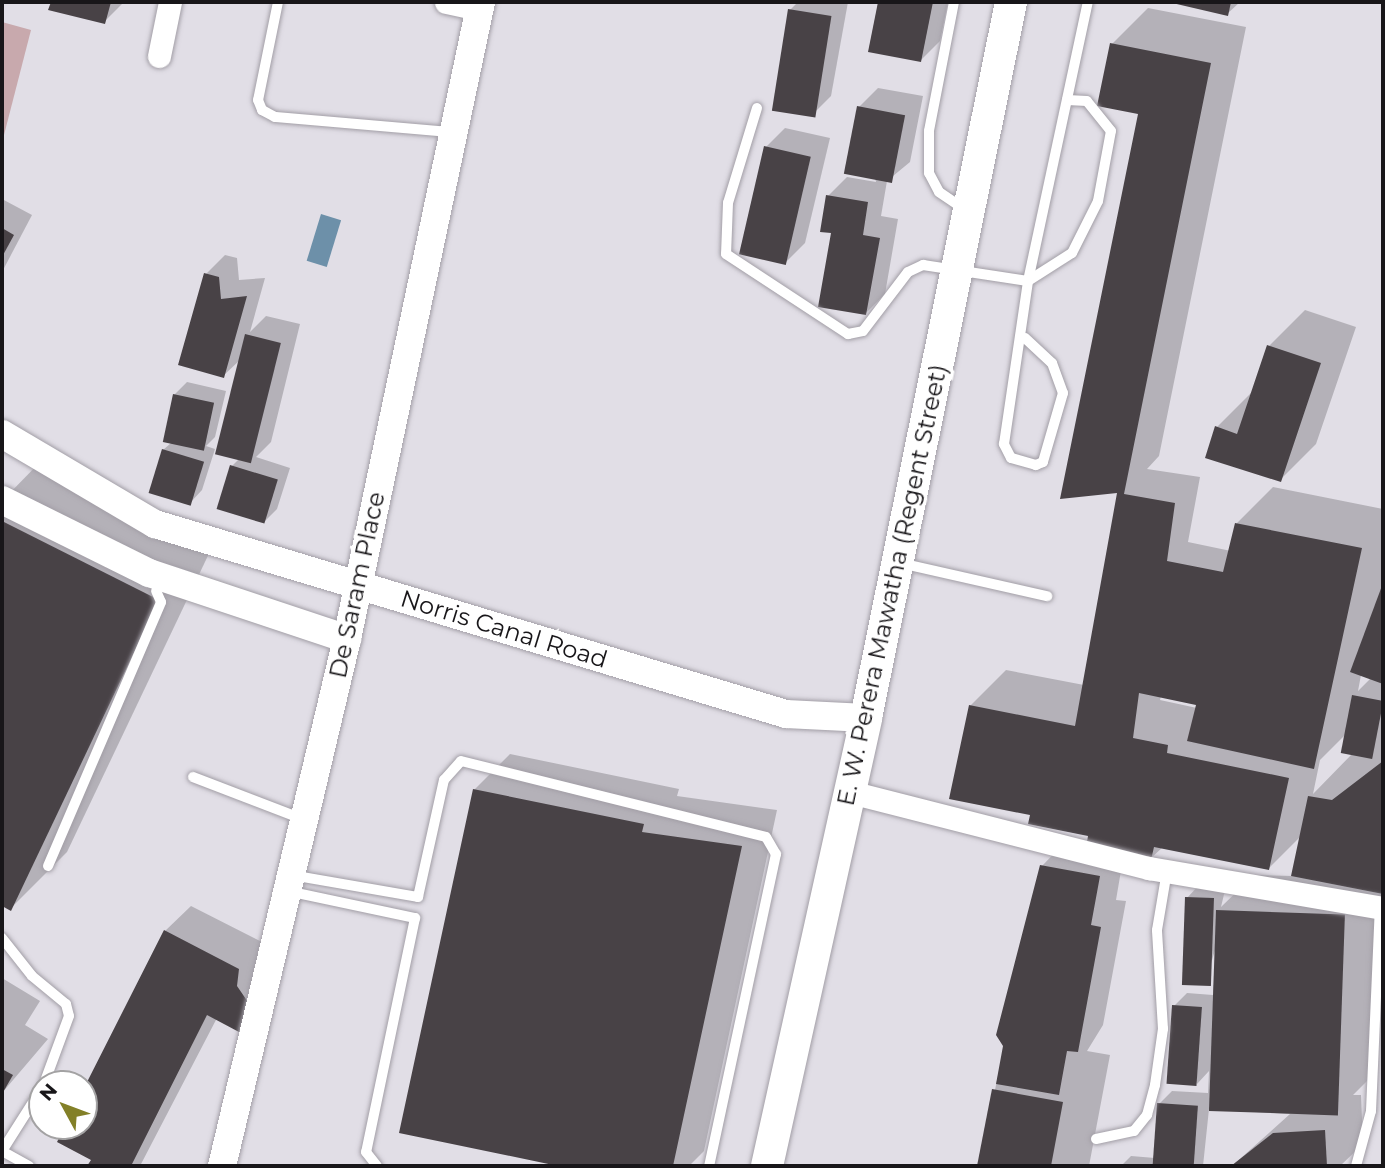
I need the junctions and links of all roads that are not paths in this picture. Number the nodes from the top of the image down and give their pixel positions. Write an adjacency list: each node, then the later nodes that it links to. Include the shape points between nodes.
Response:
1 (170, 2): 8 (street)
2 (278, 2): 11 (lane, via 258,100 262,110 275,117)
3 (446, 2): 7 (street)
4 (954, 2): 12 (lane, via 929,131 929,173 939,191)
5 (1011, 2): 12 (main road, E. W. Perera Mawatha (Regent Street))
6 (1088, 2): 9 (lane)
7 (480, 6): 11 (street, De Saram Place)
8 (159, 56)
9 (1067, 100): 14 (lane); 14 (lane, via 1087,101 1111,131 1098,201 1072,253)
10 (757, 107): 13 (lane, via 728,202 726,254 848,334 863,331 908,272)
11 (450, 132): 20 (street, De Saram Place)
12 (968, 212): 13 (main road, E. W. Perera Mawatha (Regent Street))
13 (957, 267): 14 (lane); 19 (main road, E. W. Perera Mawatha (Regent Street))
14 (1028, 281): 15 (lane)
15 (1025, 338): 15 (lane, via 1052,363 1063,393 1043,463 1037,465 1011,458 1004,444)
16 (2, 434): 20 (street, Norris Canal Road, via 155,524)
17 (2, 500): 23 (street, via 149,573)
18 (2, 513): 21 (lane)
19 (898, 562): 22 (lane); 25 (main road, E. W. Perera Mawatha (Regent Street))
20 (358, 584): 24 (street, De Saram Place); 25 (street, Norris Canal Road, via 786,713)
21 (156, 592): 23 (lane); 29 (lane, via 159,609)
22 (1047, 596)
23 (235, 604): 24 (street)
24 (347, 639): 28 (street, De Saram Place)
25 (866, 718): 27 (main road, E. W. Perera Mawatha (Regent Street))
26 (193, 777): 28 (lane)
27 (850, 792): 30 (street); 42 (main road, E. W. Perera Mawatha (Regent Street))
28 (300, 818): 31 (street, De Saram Place)
29 (48, 866)
30 (1167, 871): 32 (street); 36 (lane, via 1157,930 1163,1029 1155,1085 1147,1115 1134,1132)
31 (286, 883): 39 (street, De Saram Place); 40 (lane, via 415,918 366,1152); 41 (lane, via 418,897 444,780 461,761 766,837 776,854)
32 (1382, 908): 43 (lane, via 1371,1111)
33 (2, 938): 34 (lane, via 32,976 66,1004 69,1016)
34 (49, 1070)
35 (28, 1110): 37 (lane)
36 (1096, 1139)
37 (2, 1151): 38 (lane)
38 (29, 1166)
39 (222, 1166)
40 (377, 1166)
41 (709, 1166)
42 (767, 1166)
43 (1356, 1166)

